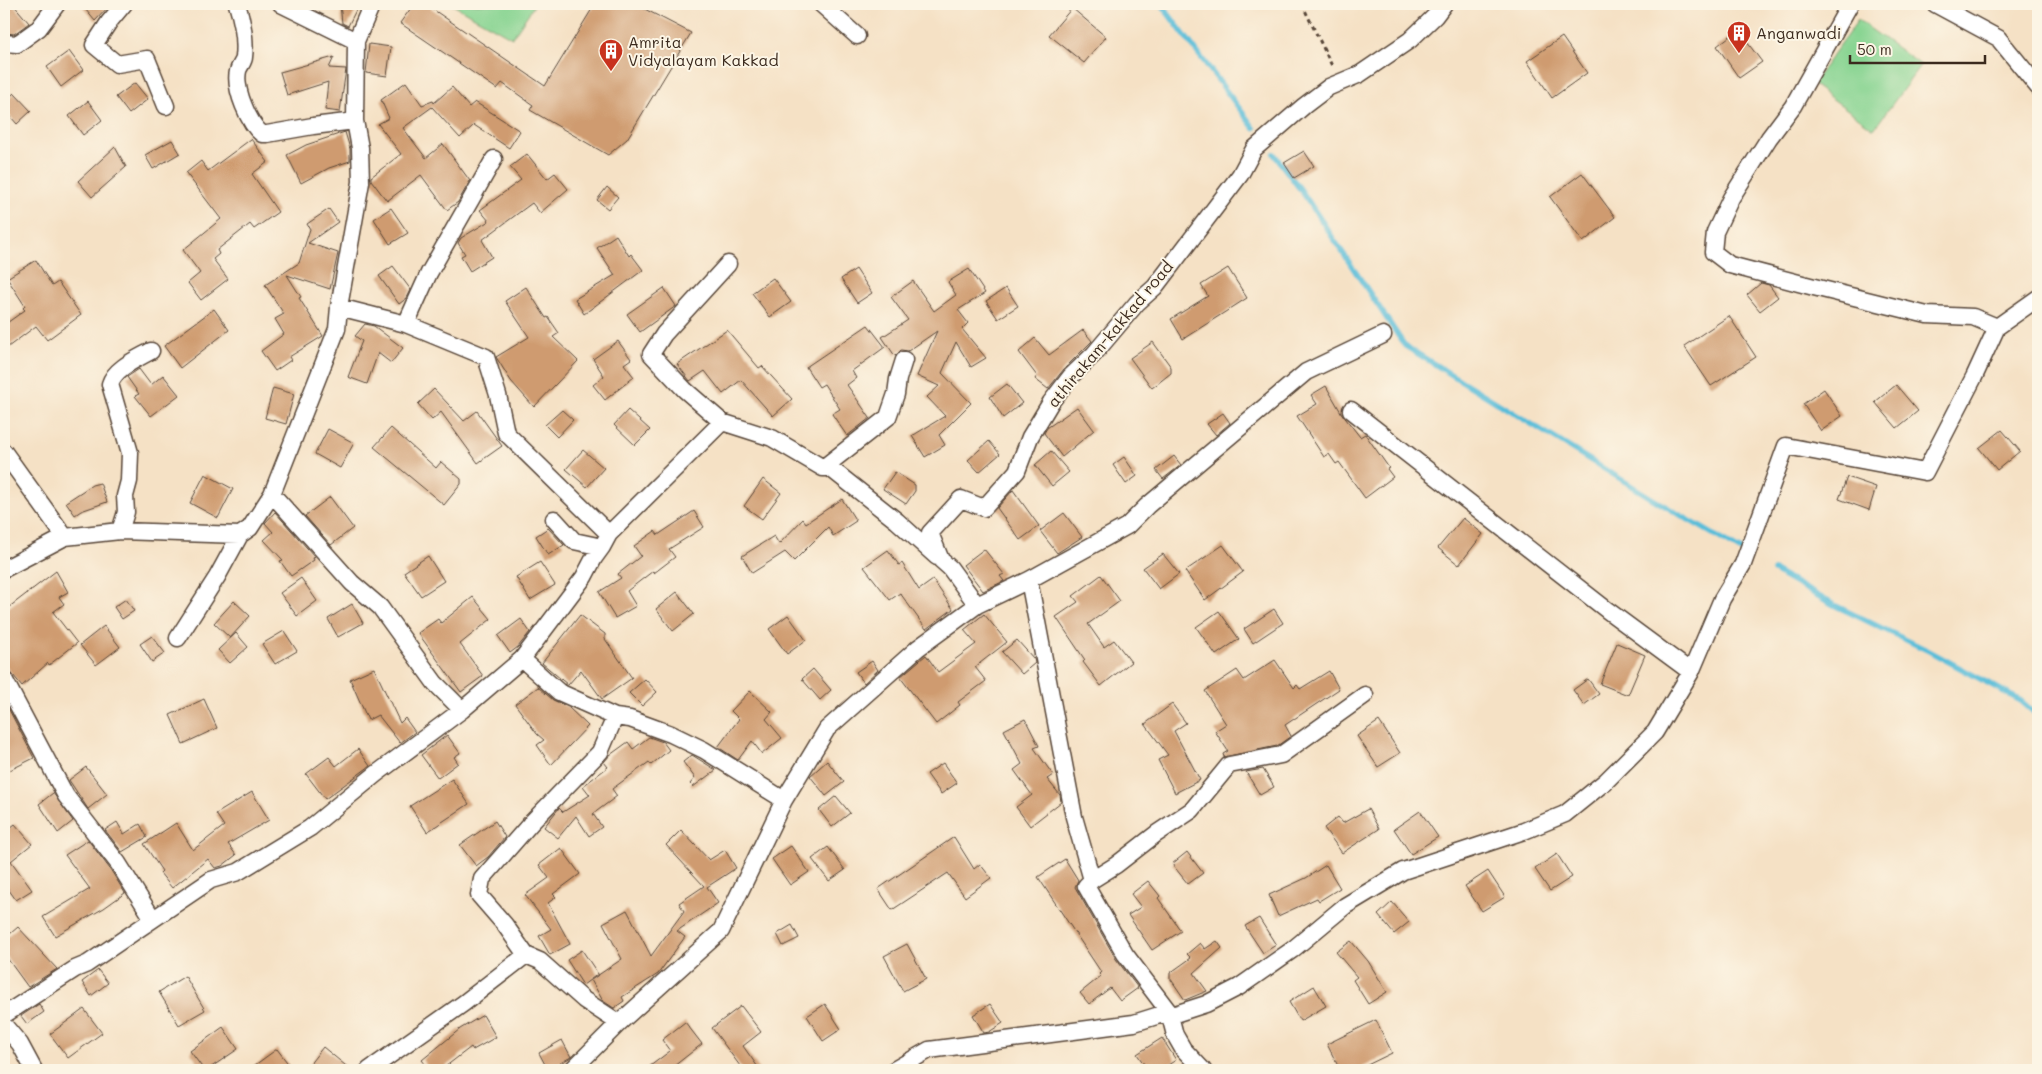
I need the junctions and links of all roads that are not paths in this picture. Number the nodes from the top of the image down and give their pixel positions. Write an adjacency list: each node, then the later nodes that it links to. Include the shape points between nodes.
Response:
1 (58, 4): 12 (street, via 39,28 17,44)
2 (124, 4): 14 (street, via 94,45 116,64 147,58)
3 (237, 4): 15 (street, via 244,44 244,60 238,70 238,80 244,105 256,129 267,134)
4 (281, 4): 11 (street)
5 (372, 4): 11 (street)
6 (821, 4): 10 (street)
7 (1444, 4): 35 (street, athirakam-kakkad road, via 1410,40 1360,74 1330,87 1254,149 1240,175 1155,287 1137,303 1051,402 1030,437 1016,471 984,508 961,499 930,533)
8 (1850, 4): 21 (street, via 1793,106 1731,198 1715,232 1713,252 1730,264 1814,287 1926,315 1973,317)
9 (1936, 4): 13 (street, via 1998,38)
10 (857, 36)
11 (356, 41): 15 (street)
12 (4, 43)
13 (2038, 87)
14 (166, 106)
15 (355, 121): 19 (street, via 361,182)
16 (494, 159): 20 (street, via 429,273)
17 (728, 264): 26 (street, via 664,334 651,354 684,390)
18 (2038, 298): 21 (street)
19 (339, 307): 20 (street); 29 (street, via 337,329)
20 (406, 324): 34 (street, via 486,357 506,433)
21 (1996, 326): 41 (street, via 1926,472 1786,446 1743,564 1722,599)
22 (1383, 335): 37 (street, via 1306,372 1127,526)
23 (151, 351): 31 (street, via 120,371 110,384 130,453 126,512)
24 (904, 360): 28 (street, via 888,417)
25 (1351, 410): 41 (street, via 1607,610)
26 (722, 422): 28 (street, via 772,438); 34 (street)
27 (4, 452): 33 (street)
28 (823, 468): 35 (street, via 830,468)
29 (272, 494): 32 (street, via 250,528); 44 (street, via 352,583 380,607 435,683)
30 (554, 519): 34 (street, via 574,540)
31 (120, 531): 32 (street); 33 (street)
32 (240, 535): 39 (street)
33 (65, 536): 36 (street)
34 (606, 540): 40 (street, via 584,578)
35 (942, 560): 38 (street, athirakam-kakkad road)
36 (4, 568)
37 (1029, 580): 38 (street); 47 (street, via 1074,817)
38 (977, 605): 46 (street, via 918,648 827,729)
39 (178, 638)
40 (522, 659): 44 (street); 45 (street, via 559,692)
41 (1692, 672): 50 (street, via 1655,732 1606,781 1565,814 1403,871 1345,906 1239,988 1206,1004 1175,1014)
42 (4, 679): 48 (street, via 66,796 118,862)
43 (1365, 696): 47 (street, via 1281,755 1229,765 1192,810)
44 (462, 710): 48 (street, via 310,828 238,872 211,880)
45 (615, 717): 46 (street, via 671,734 704,750); 49 (street, via 600,752 482,879 479,895)
46 (784, 800): 52 (street, via 721,931)
47 (1092, 880): 50 (street, via 1086,886 1125,954)
48 (153, 919): 51 (street)
49 (526, 956): 52 (street, via 540,961 584,1000); 55 (street)
50 (1170, 1012): 57 (street, via 1134,1023 929,1050); 58 (street, via 1175,1035)
51 (4, 1015)
52 (619, 1023): 56 (street)
53 (4, 1025): 54 (street, via 20,1044)
54 (34, 1070)
55 (369, 1070)
56 (572, 1070)
57 (894, 1070)
58 (1204, 1070)

